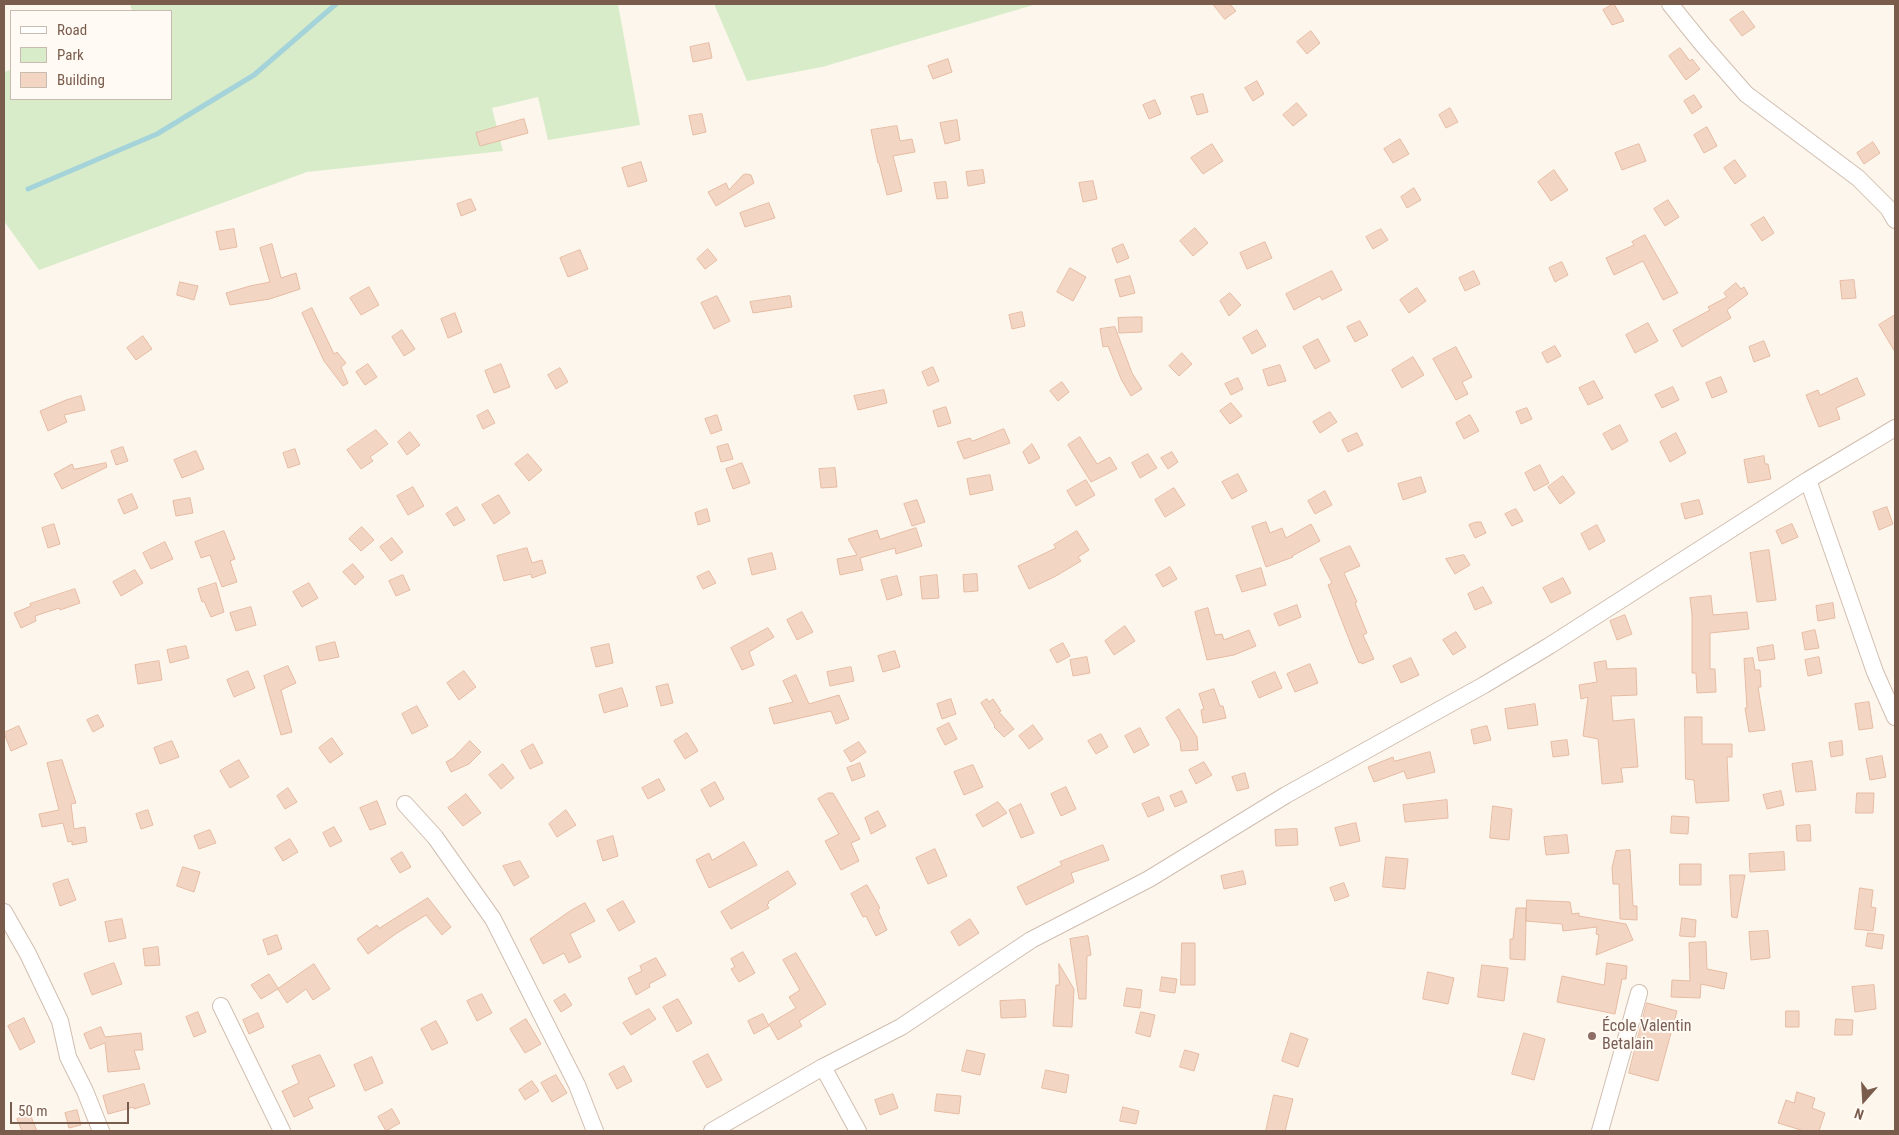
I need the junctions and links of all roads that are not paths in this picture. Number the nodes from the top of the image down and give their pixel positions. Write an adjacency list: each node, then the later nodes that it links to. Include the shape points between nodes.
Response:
1 (1670, 4): 2 (street, via 1746,94 1858,178 1888,208)
2 (1895, 220)
3 (1895, 428): 4 (street)
4 (1808, 480): 5 (street, via 1875,672); 10 (street, via 1549,646 1286,795 1149,879 1031,940 901,1027)
5 (1895, 717)
6 (405, 804): 13 (street, via 435,837 493,919 577,1086)
7 (4, 912): 11 (street, via 60,1021 68,1057)
8 (1639, 993): 16 (street)
9 (221, 1006): 12 (street)
10 (823, 1067): 14 (street); 15 (street)
11 (102, 1131)
12 (282, 1131)
13 (595, 1131)
14 (712, 1131)
15 (858, 1131)
16 (1600, 1131)

